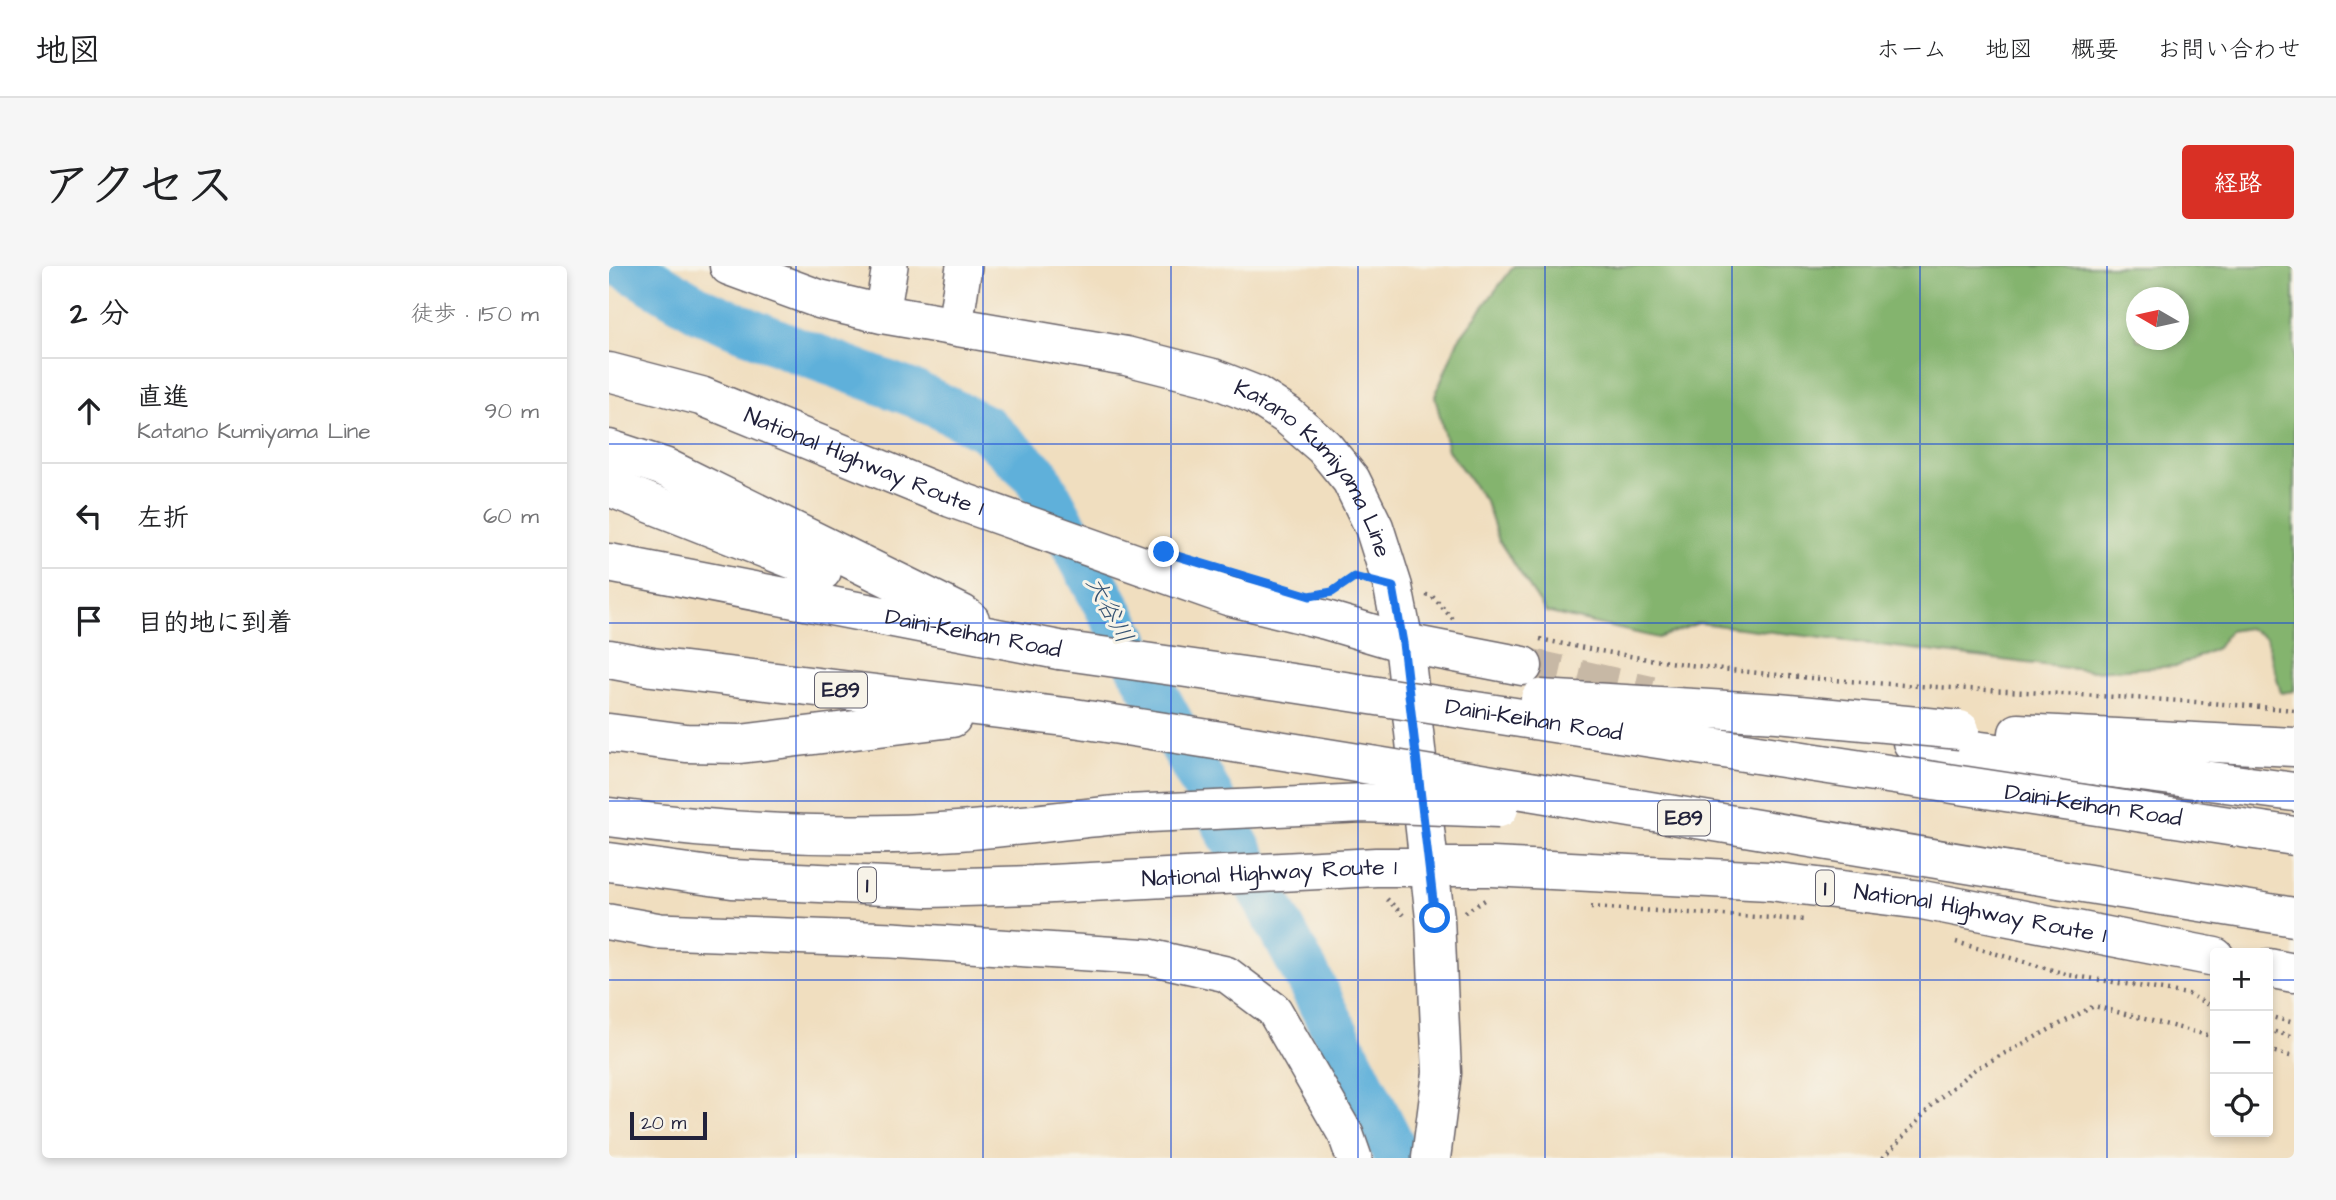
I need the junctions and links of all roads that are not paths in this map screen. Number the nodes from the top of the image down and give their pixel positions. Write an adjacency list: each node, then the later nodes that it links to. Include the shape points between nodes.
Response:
1 (729, 266): 4 (main road, Katano Kumiyama Line, via 819,299)
2 (890, 266): 4 (street)
3 (964, 266): 5 (street)
4 (882, 314): 5 (main road, Katano Kumiyama Line)
5 (955, 327): 12 (main road, Katano Kumiyama Line, via 1126,356 1213,378 1256,395 1288,416 1324,447 1351,480 1374,527 1393,587)
6 (609, 372): 12 (main road, National Highway Route 1, via 701,396 979,508 1228,596)
7 (609, 449): 11 (main road, via 697,483 962,614)
8 (609, 487): 10 (main road, via 889,598)
9 (609, 563): 10 (main road, Daini-Keihan Road)
10 (933, 625): 11 (main road, Daini-Keihan Road)
11 (992, 636): 15 (main road, Daini-Keihan Road, bridge)
12 (1403, 643): 13 (main road, National Highway Route 1); 25 (main road, Katano Kumiyama Line)
13 (1526, 651)
14 (609, 659): 16 (main road, E89)
15 (1279, 681): 19 (main road, bridge, via 1778,713 1959,730); 22 (main road, Daini-Keihan Road, bridge)
16 (1031, 713): 18 (main road, via 740,744 686,743); 24 (main road, E89, bridge, via 1259,746)
17 (1788, 725): 20 (main road)
18 (609, 733)
19 (2294, 747)
20 (2294, 792)
21 (609, 817): 24 (main road, bridge, via 687,828 846,834 958,831 1127,814 1364,803 1457,805)
22 (2294, 836)
23 (609, 862): 25 (main road, National Highway Route 1 / 1, via 733,878 929,888)
24 (1966, 865): 26 (main road, E89, bridge)
25 (1429, 868): 28 (main road, National Highway Route 1 / 1, via 1770,881 1922,900); 32 (main road, Katano Kumiyama Line, via 1442,1073)
26 (2294, 917)
27 (609, 922): 31 (street, via 660,931 1150,957 1226,974 1274,1010 1346,1135)
28 (2210, 956)
29 (2273, 969): 30 (main road)
30 (2294, 973)
31 (1354, 1158)
32 (1431, 1158)

